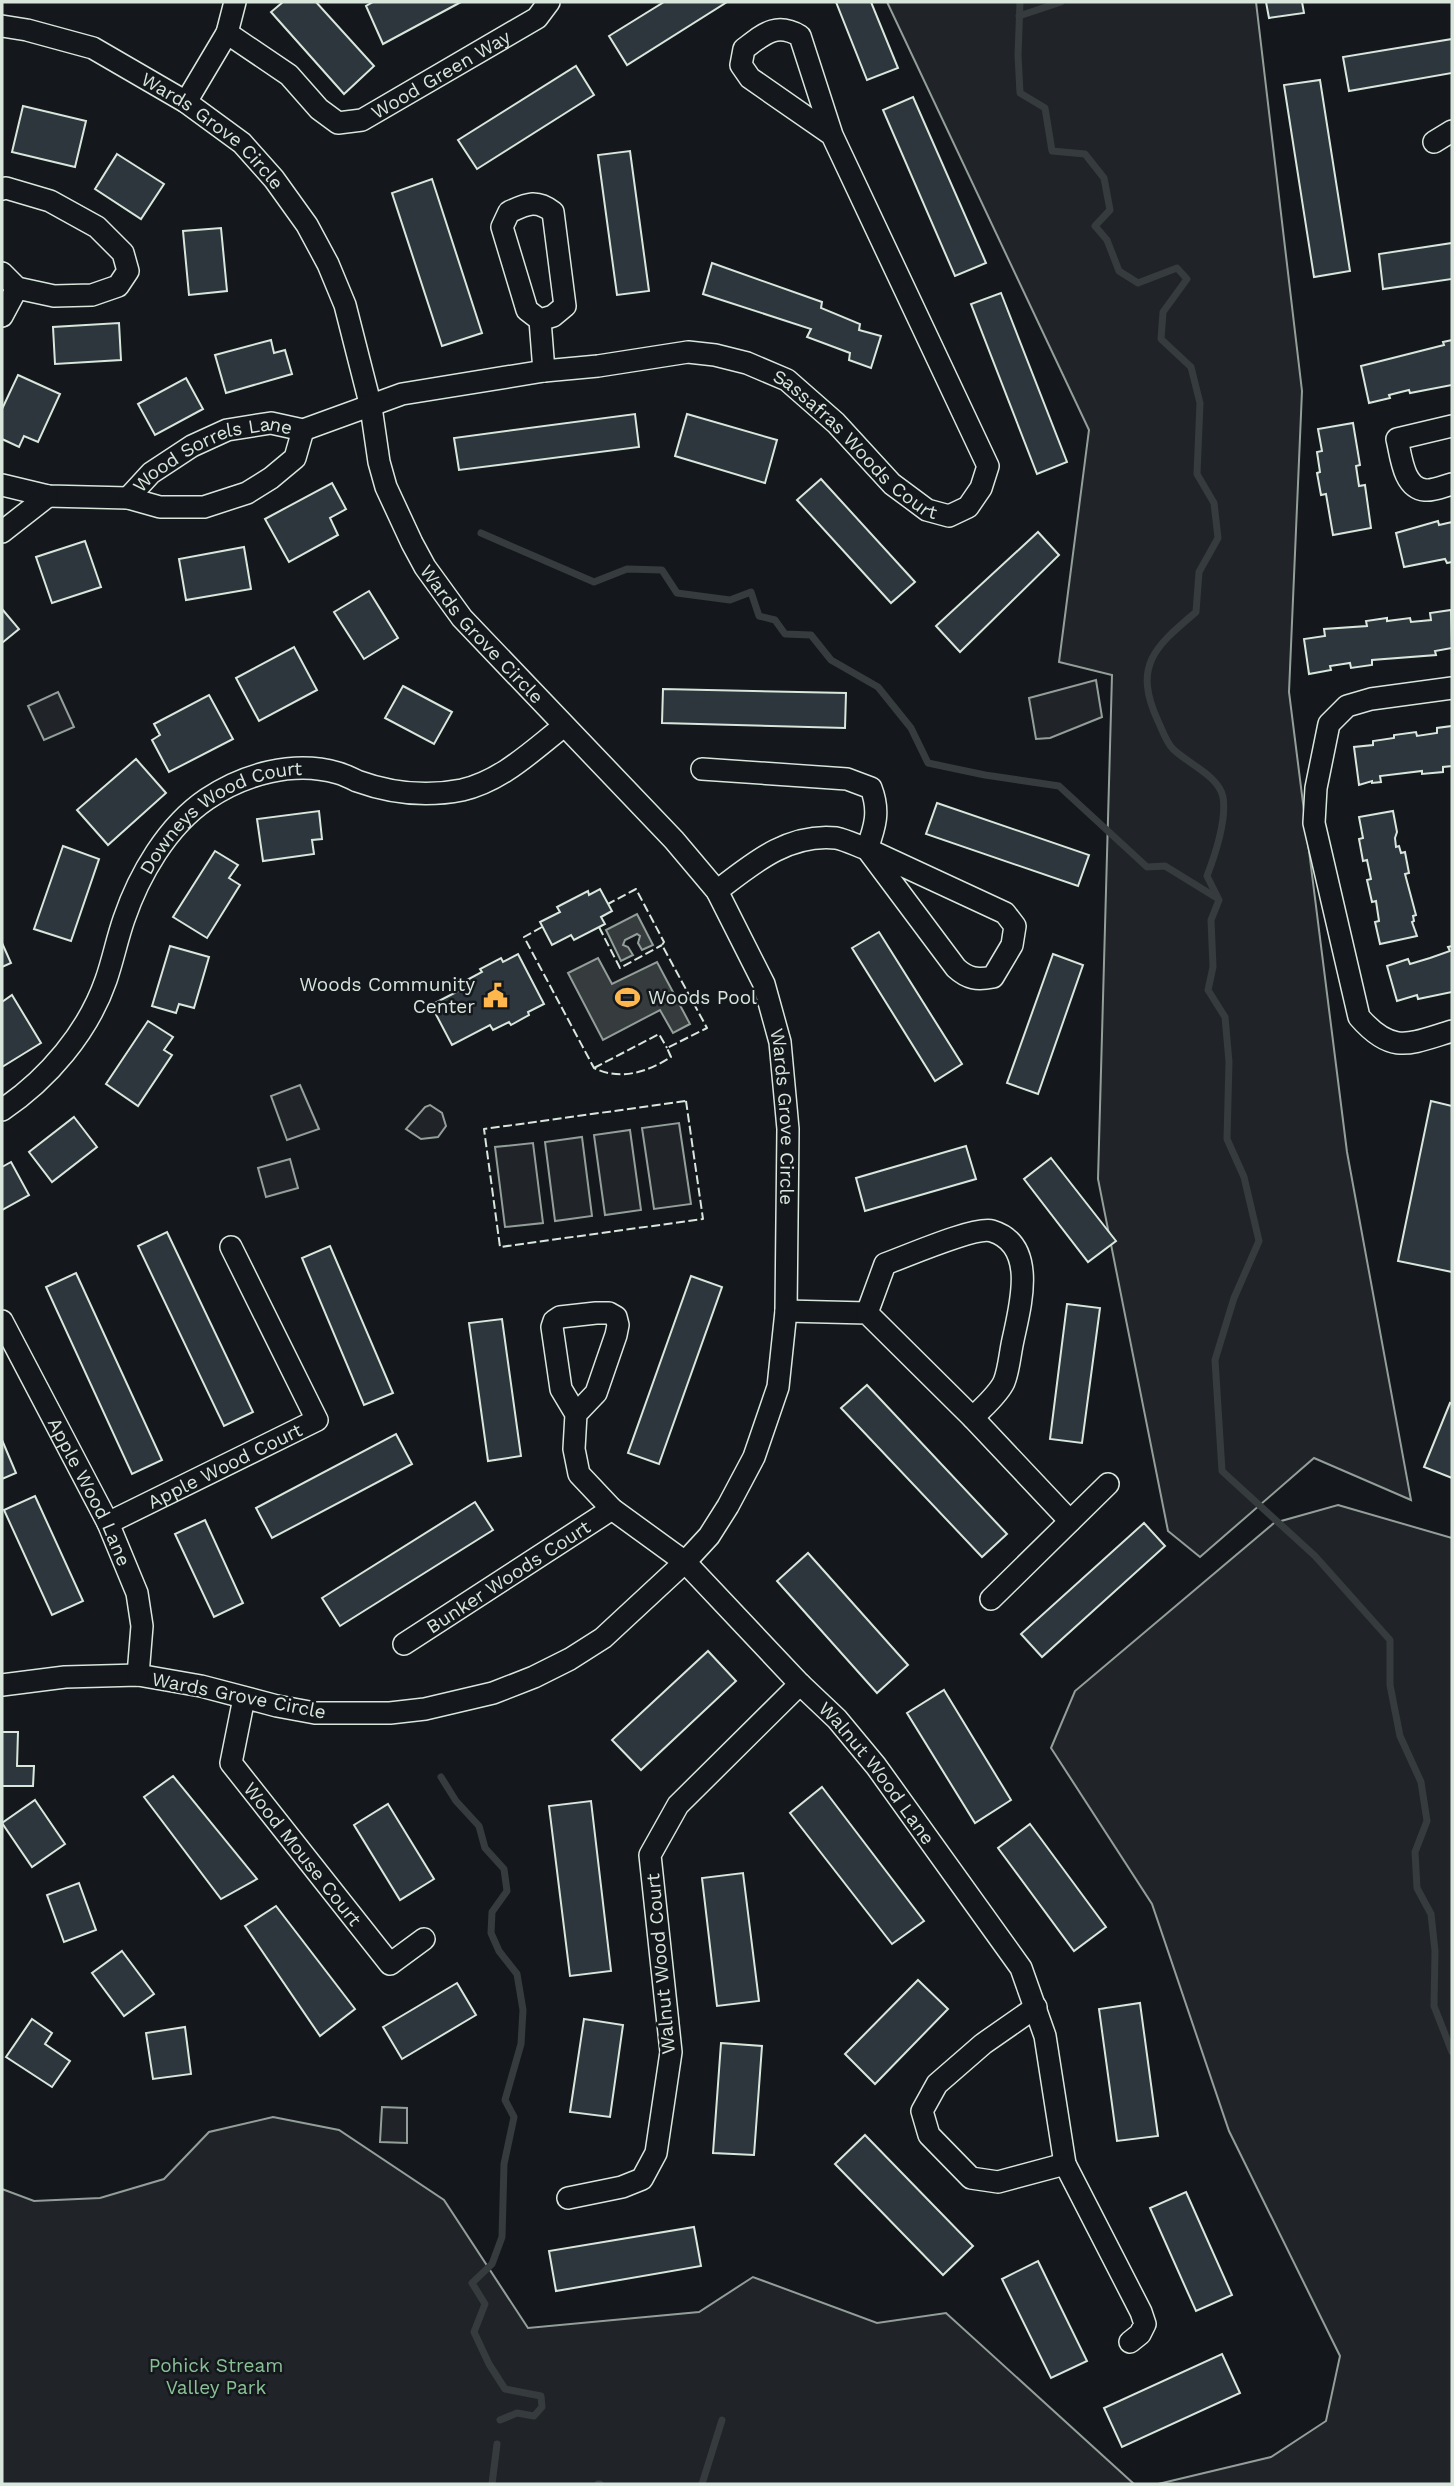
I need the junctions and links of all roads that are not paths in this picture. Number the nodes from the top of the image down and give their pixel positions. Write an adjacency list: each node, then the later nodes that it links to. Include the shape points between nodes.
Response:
1 (235, 2): 4 (street)
2 (550, 2): 4 (street, Wood Green Way, via 537,18 362,120 338,122 319,109 289,75)
3 (2, 26): 5 (street, Wards Grove Circle, via 93,48)
4 (227, 33): 5 (street)
5 (186, 102): 14 (street, Wards Grove Circle, via 242,143 307,225 345,305)
6 (1452, 131): 8 (street)
7 (832, 135): 7 (street, Sassafras Woods Court, via 750,78 741,65 744,49 769,31 788,29 800,36); 13 (street, Sassafras Woods Court, via 988,466 968,507 948,516 927,510 892,484 836,423 787,380 747,363 688,352)
8 (1434, 142)
9 (2, 189): 10 (street, via 50,201 97,227 123,253 128,271 118,286 92,295 54,296)
10 (9, 280): 11 (street)
11 (2, 316)
12 (540, 320): 12 (street, via 565,306 552,212 542,204 526,204 509,212 502,227 527,310); 13 (street)
13 (544, 371): 14 (street, Sassafras Woods Court, via 401,394)
14 (371, 407): 16 (street, Wood Sorrels Lane); 23 (street, Wards Grove Circle, via 386,487 425,567 462,618)
15 (1452, 426): 17 (street, via 1397,439 1412,485 1424,490)
16 (303, 430): 20 (street, Wood Sorrels Lane, via 271,423 227,430 151,472); 20 (street, Wood Sorrels Lane, via 295,458 247,493 204,507 160,507)
17 (1452, 484)
18 (2, 485): 19 (street, Wood Sorrels Lane)
19 (48, 496): 20 (street, Wood Sorrels Lane); 21 (street)
20 (128, 498)
21 (2, 532)
22 (1452, 688): 27 (street, via 1347,706 1329,724 1314,823 1359,1017 1388,1041 1408,1044)
23 (564, 726): 26 (street, Wards Grove Circle); 28 (street, Downeys Wood Court, via 505,771 464,789 409,792 338,773 288,769 241,780 206,799 177,826 137,886 106,981 80,1031 37,1082)
24 (702, 769): 25 (street, via 847,779 871,788 878,811)
25 (867, 849): 25 (street, via 956,968 966,977 993,977 1012,945 1015,926 1005,913); 26 (street, via 836,838 796,841 770,852)
26 (717, 891): 30 (street, Wards Grove Circle, via 764,984 780,1042 788,1129)
27 (1452, 1031)
28 (2, 1110)
29 (231, 1247): 38 (street, Apple Wood Court, via 317,1420)
30 (786, 1311): 31 (street); 39 (street, Wards Grove Circle, via 778,1387 754,1457 709,1536)
31 (867, 1313): 34 (street); 34 (street, via 885,1264 971,1232 989,1230 1006,1238 1023,1272 1023,1292 1004,1383)
32 (2, 1321): 38 (street, Apple Wood Lane)
33 (576, 1413): 33 (street, via 596,1393 616,1335 616,1317 609,1313 560,1317 552,1327 561,1389); 36 (street, Walnut Wood Lane, via 573,1449 579,1474)
34 (973, 1418): 37 (street)
35 (1108, 1484): 37 (street)
36 (612, 1509): 39 (street, Walnut Wood Lane); 41 (street, Bunker Woods Court)
37 (1070, 1521): 40 (street)
38 (108, 1523): 42 (street, Apple Wood Lane, via 137,1593 142,1626)
39 (685, 1562): 43 (street, Walnut Wood Lane); 45 (street, Wards Grove Circle, via 603,1638 534,1677 492,1693 425,1709 354,1714 315,1713)
40 (991, 1599)
41 (404, 1644)
42 (138, 1675): 44 (street, Wards Grove Circle); 45 (street, Wards Grove Circle)
43 (800, 1684): 47 (street, Walnut Wood Lane, via 876,1766 1021,1968); 49 (street, Walnut Wood Court, via 678,1805 650,1855 671,2052 656,2153 642,2179)
44 (2, 1685)
45 (244, 1698): 46 (street, Wood Mouse Court, via 231,1763 390,1964)
46 (424, 1939)
47 (1035, 2007): 48 (street, Walnut Wood Lane, via 1045,2036); 48 (street, via 937,2084 922,2111 929,2135 971,2178 998,2182)
48 (1065, 2164): 50 (street, Walnut Wood Lane, via 1142,2312 1145,2325)
49 (568, 2198)
50 (1130, 2342)

